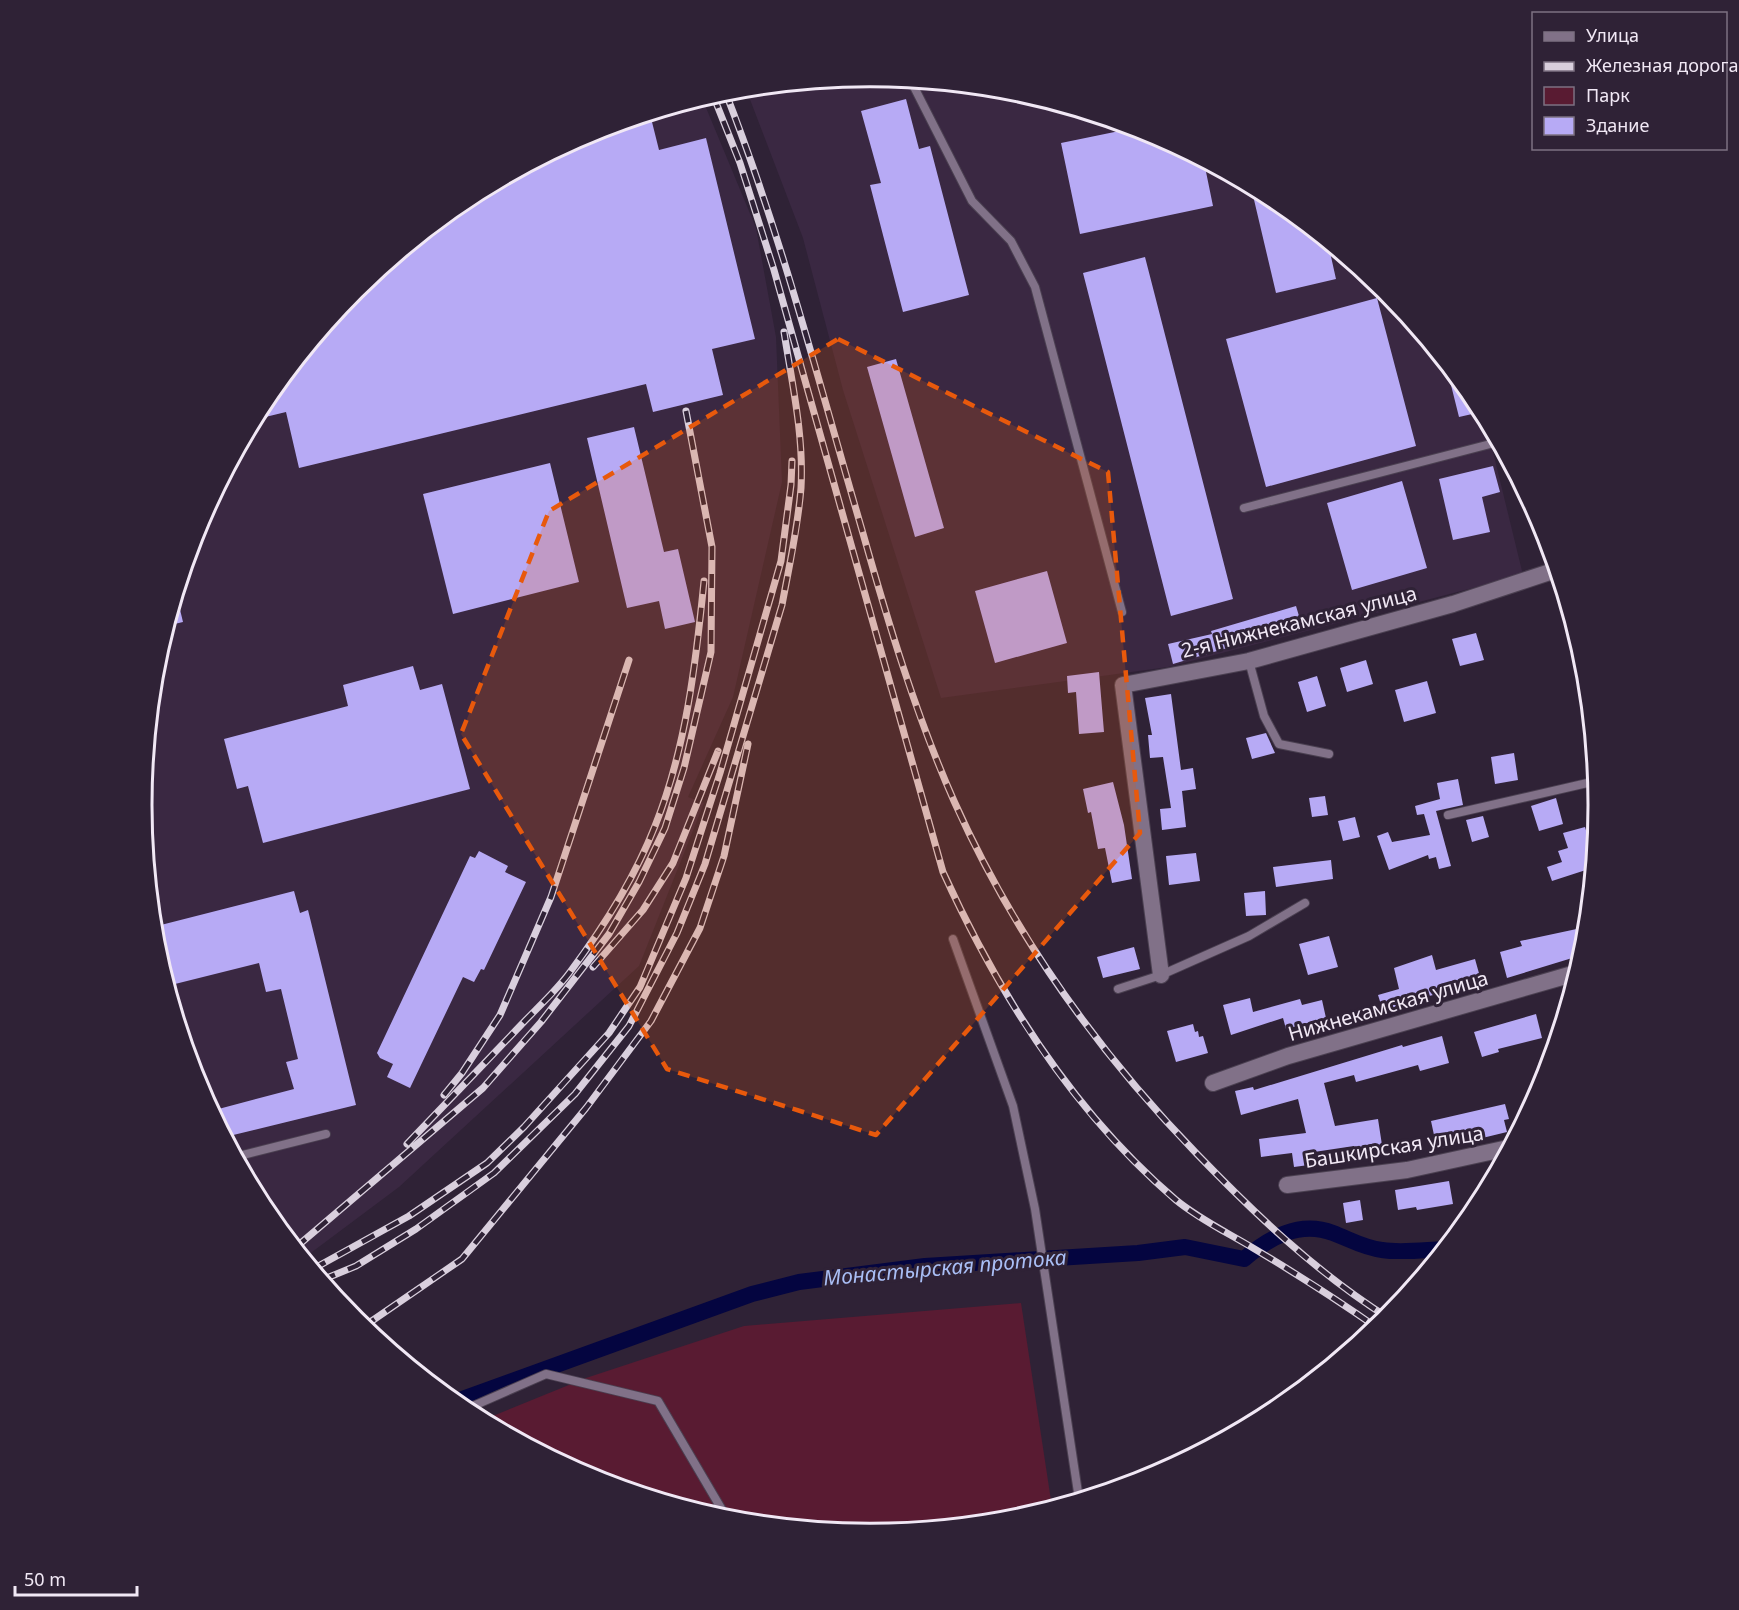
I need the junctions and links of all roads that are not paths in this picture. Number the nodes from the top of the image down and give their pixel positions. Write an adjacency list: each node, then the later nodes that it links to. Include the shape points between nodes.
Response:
1 (915, 89): 5 (lane, via 972,201 1011,241 1035,287)
2 (1490, 444): 3 (lane)
3 (1244, 508)
4 (1548, 572): 6 (street, 2-я Нижнекамская улица, via 1453,604)
5 (1122, 612)
6 (1249, 661): 7 (lane, via 1264,716 1279,744); 12 (street, 2-я Нижнекамская улица, via 1123,685)
7 (1329, 754)
8 (1587, 783): 9 (lane)
9 (1448, 815)
10 (1305, 903): 12 (lane, via 1249,936)
11 (953, 939): 21 (lane, via 1013,1106 1035,1209)
12 (1161, 975): 14 (lane)
13 (1566, 977): 15 (street, Нижнекамская улица, via 1288,1056)
14 (1118, 989)
15 (1213, 1083)
16 (326, 1134): 18 (lane)
17 (1498, 1150): 19 (street, Башкирская улица, via 1407,1170)
18 (243, 1155)
19 (1287, 1185)
20 (476, 1405): 22 (lane, via 546,1374 658,1401)
21 (1079, 1492)
22 (720, 1507)

